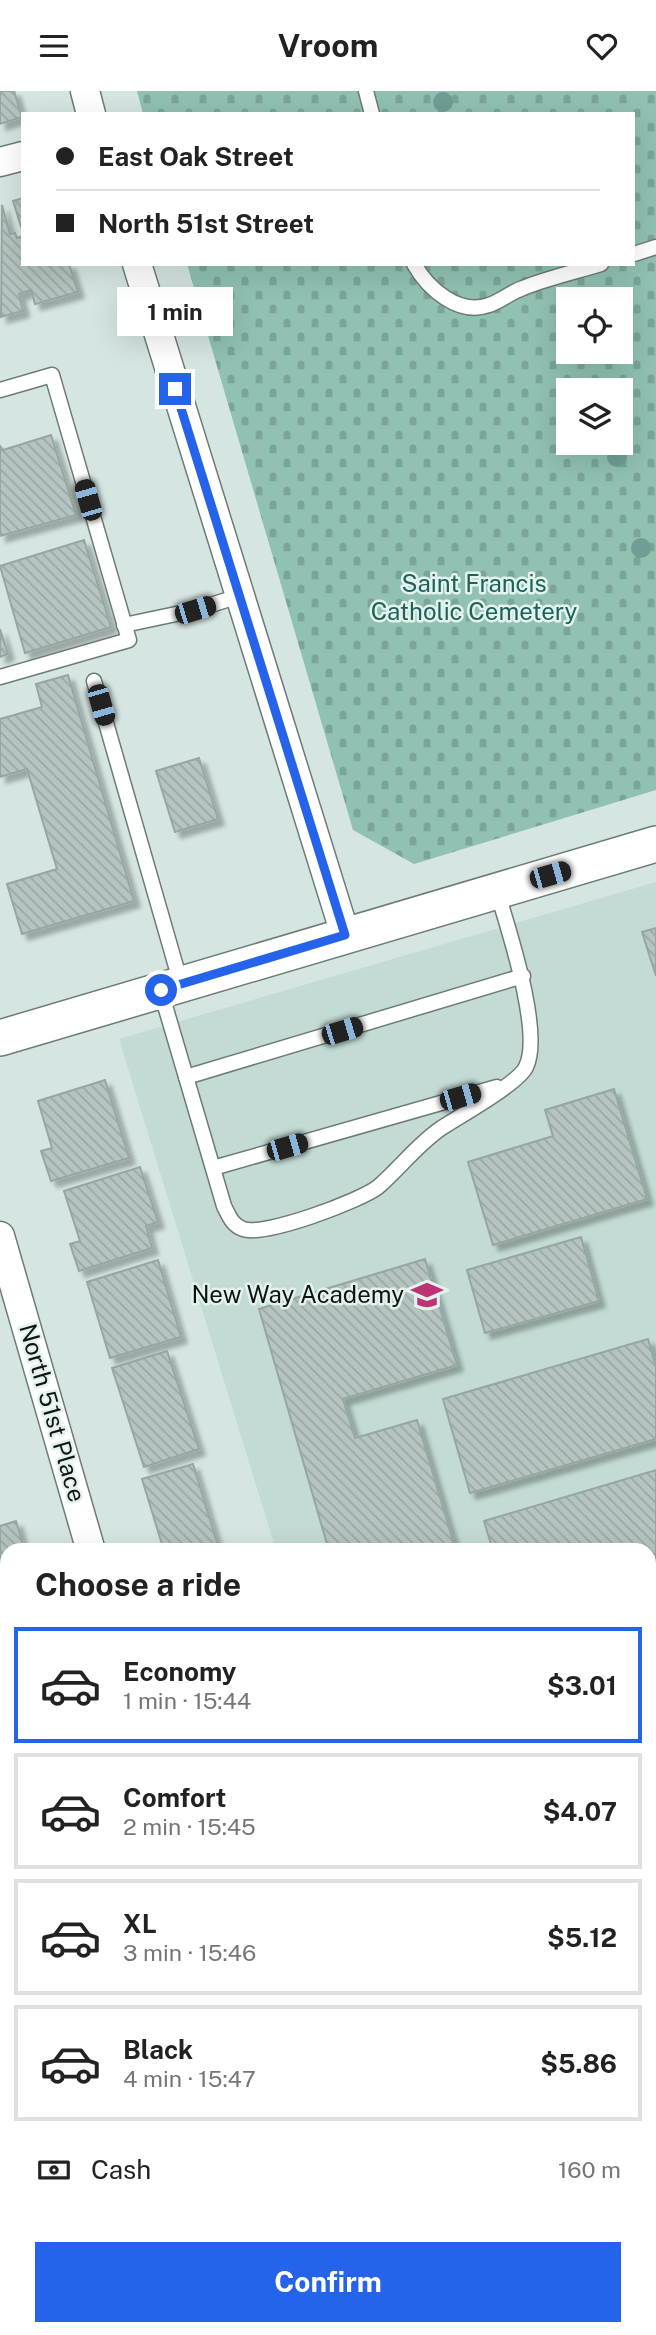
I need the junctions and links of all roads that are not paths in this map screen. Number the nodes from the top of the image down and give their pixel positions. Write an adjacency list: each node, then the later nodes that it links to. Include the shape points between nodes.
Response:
1 (85, 91): 3 (street)
2 (366, 91): 4 (lane)
3 (90, 112)
4 (371, 112)
5 (21, 157): 6 (street)
6 (0, 162)
7 (656, 247): 8 (lane)
8 (635, 254)
9 (138, 266): 13 (street)
10 (416, 266): 11 (lane, via 439,294 477,307)
11 (594, 266)
12 (0, 390): 14 (lane, via 52,375)
13 (239, 596): 14 (lane); 19 (street)
14 (124, 625): 15 (lane, via 129,640)
15 (0, 677)
16 (94, 681): 21 (lane)
17 (656, 844): 18 (street)
18 (497, 890): 19 (street); 20 (lane)
19 (345, 935): 21 (street)
20 (523, 976): 23 (lane); 24 (lane, via 530,1050 526,1069)
21 (171, 987): 22 (street); 23 (lane)
22 (0, 1038)
23 (186, 1077): 25 (lane)
24 (510, 1083): 25 (lane); 25 (lane, via 437,1131 376,1188 299,1222 245,1231 233,1224)
25 (213, 1168)
26 (0, 1236): 27 (street, North 51st Place)
27 (89, 1543)

